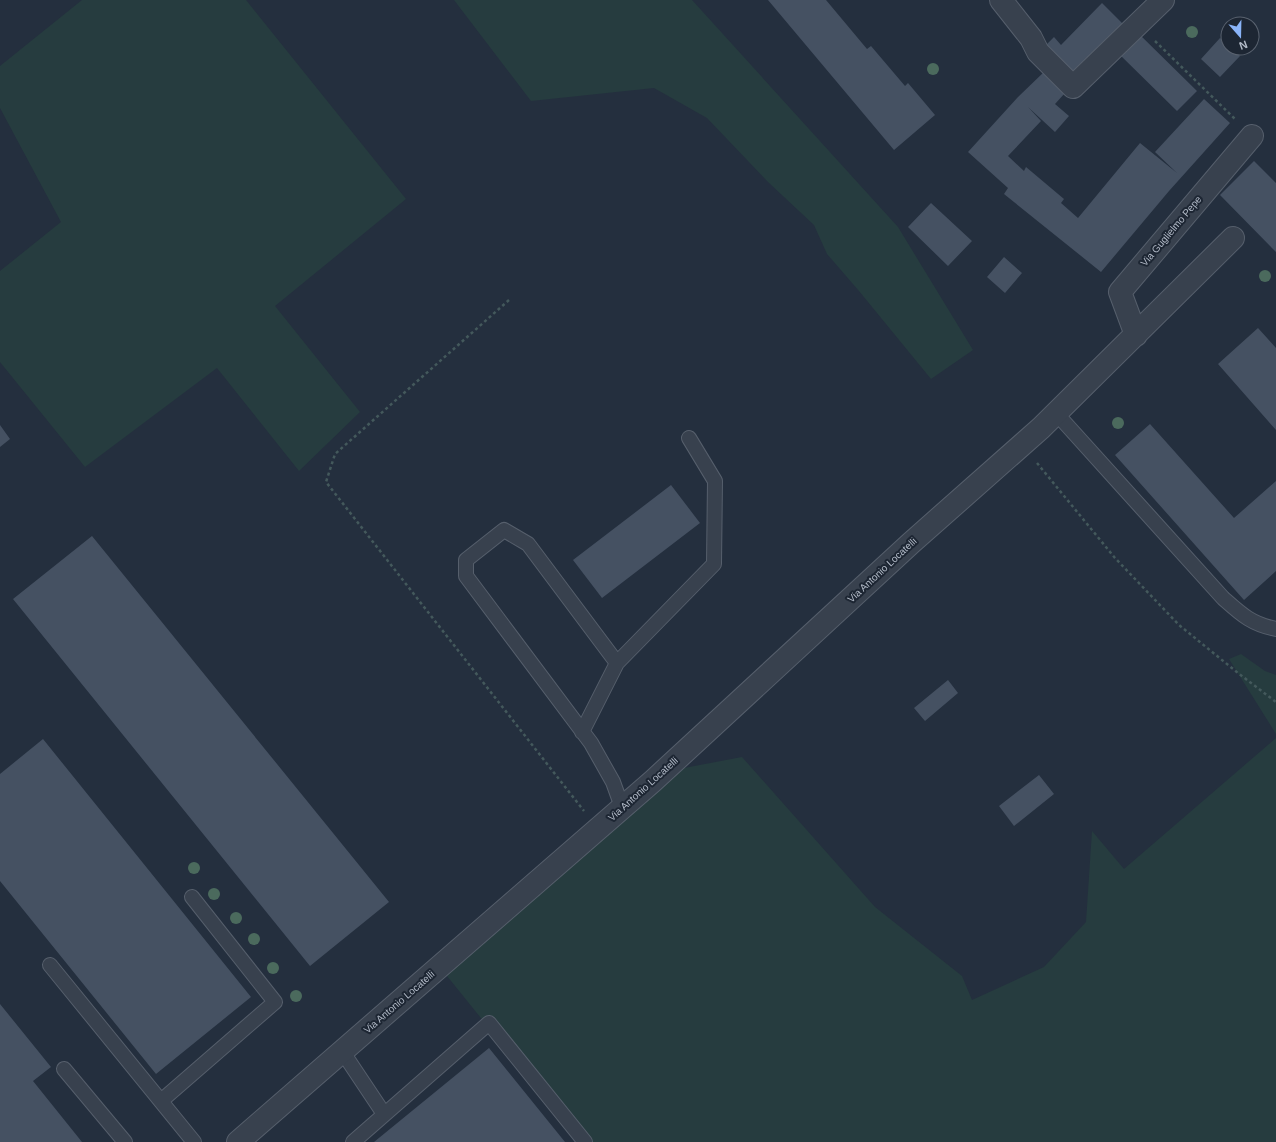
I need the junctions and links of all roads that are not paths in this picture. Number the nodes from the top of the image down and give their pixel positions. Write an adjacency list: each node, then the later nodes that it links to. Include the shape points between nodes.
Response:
1 (1001, 0): 2 (street, via 1031,38 1038,52 1073,87)
2 (1163, 0)
3 (1252, 136): 5 (street, Via Guglielmo Pepe, via 1120,292)
4 (1233, 238): 5 (street)
5 (1136, 335): 6 (street)
6 (1048, 420): 8 (lane, via 1222,598 1247,619); 11 (street, Via Antonio Locatelli)
7 (690, 438): 9 (lane, via 715,481 714,564)
8 (1276, 629)
9 (617, 663): 10 (lane); 10 (lane, via 528,544 504,530 466,560 466,576)
10 (582, 732): 11 (lane, via 613,782)
11 (622, 807): 14 (street, Via Antonio Locatelli)
12 (192, 897): 16 (lane, via 275,1002)
13 (50, 966): 16 (lane)
14 (342, 1051): 17 (lane); 20 (street, Via Antonio Locatelli)
15 (64, 1069): 18 (lane)
16 (161, 1101): 19 (lane)
17 (384, 1114): 21 (lane); 22 (lane, via 489,1023)
18 (125, 1142)
19 (194, 1142)
20 (238, 1142)
21 (353, 1142)
22 (585, 1142)

